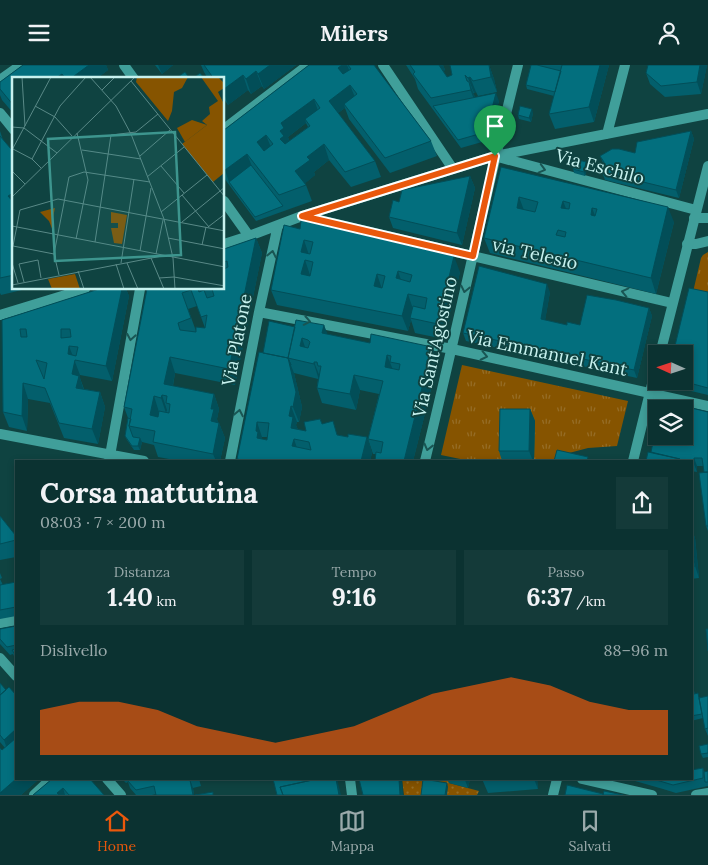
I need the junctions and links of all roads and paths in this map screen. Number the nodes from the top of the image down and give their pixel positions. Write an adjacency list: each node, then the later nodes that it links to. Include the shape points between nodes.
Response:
1 (21, 65): 8 (street)
2 (124, 65): 7 (street)
3 (308, 65): 12 (street)
4 (382, 65): 16 (street)
5 (518, 65): 14 (street, Via Sant'Agostino)
6 (625, 65): 13 (street)
7 (133, 77)
8 (0, 80)
9 (0, 113): 11 (street)
10 (708, 114): 13 (street)
11 (12, 128)
12 (225, 128)
13 (607, 134): 14 (street)
14 (495, 156): 16 (street); 18 (street, Via Eschilo, one-way to 18); 26 (street, Via Sant'Agostino)
15 (708, 167): 18 (street)
16 (454, 169): 19 (street)
17 (225, 202): 22 (street)
18 (695, 214): 20 (street, Via Eschilo); 25 (street)
19 (302, 216): 21 (street); 26 (street, via Telesio)
20 (708, 218)
21 (278, 225): 22 (street); 30 (street, Via Platone, one-way to 21)
22 (250, 236): 24 (street)
23 (708, 241): 25 (street)
24 (225, 244)
25 (687, 245): 29 (street)
26 (473, 256): 29 (street, via Telesio, one-way to 26); 33 (street, Via Sant'Agostino, one-way to 33)
27 (82, 290): 31 (street)
28 (140, 290): 38 (street, one-way to 38)
29 (672, 303): 32 (street)
30 (259, 312): 33 (street, Via Emmanuel Kant, one-way to 33); 40 (street, Via Platone, one-way to 30)
31 (0, 315)
32 (662, 345)
33 (452, 349): 35 (street, Via Emmanuel Kant, one-way to 35); 41 (street, Via Sant'Agostino, one-way to 41)
34 (651, 390): 35 (street)
35 (650, 393): 36 (street, Via Emmanuel Kant); 42 (street)
36 (708, 406)
37 (0, 434): 38 (street)
38 (109, 458): 39 (street)
39 (132, 460)
40 (230, 460)
41 (425, 460)
42 (633, 460)
43 (15, 620): 44 (street)
44 (0, 623)
45 (0, 658): 46 (street)
46 (15, 675)
47 (51, 780): 53 (street)
48 (108, 780): 54 (street)
49 (350, 780): 55 (street)
50 (557, 780): 56 (street)
51 (586, 780): 57 (street)
52 (708, 793): 58 (street)
53 (34, 795)
54 (121, 795)
55 (352, 795)
56 (553, 795)
57 (652, 795)
58 (696, 795)

